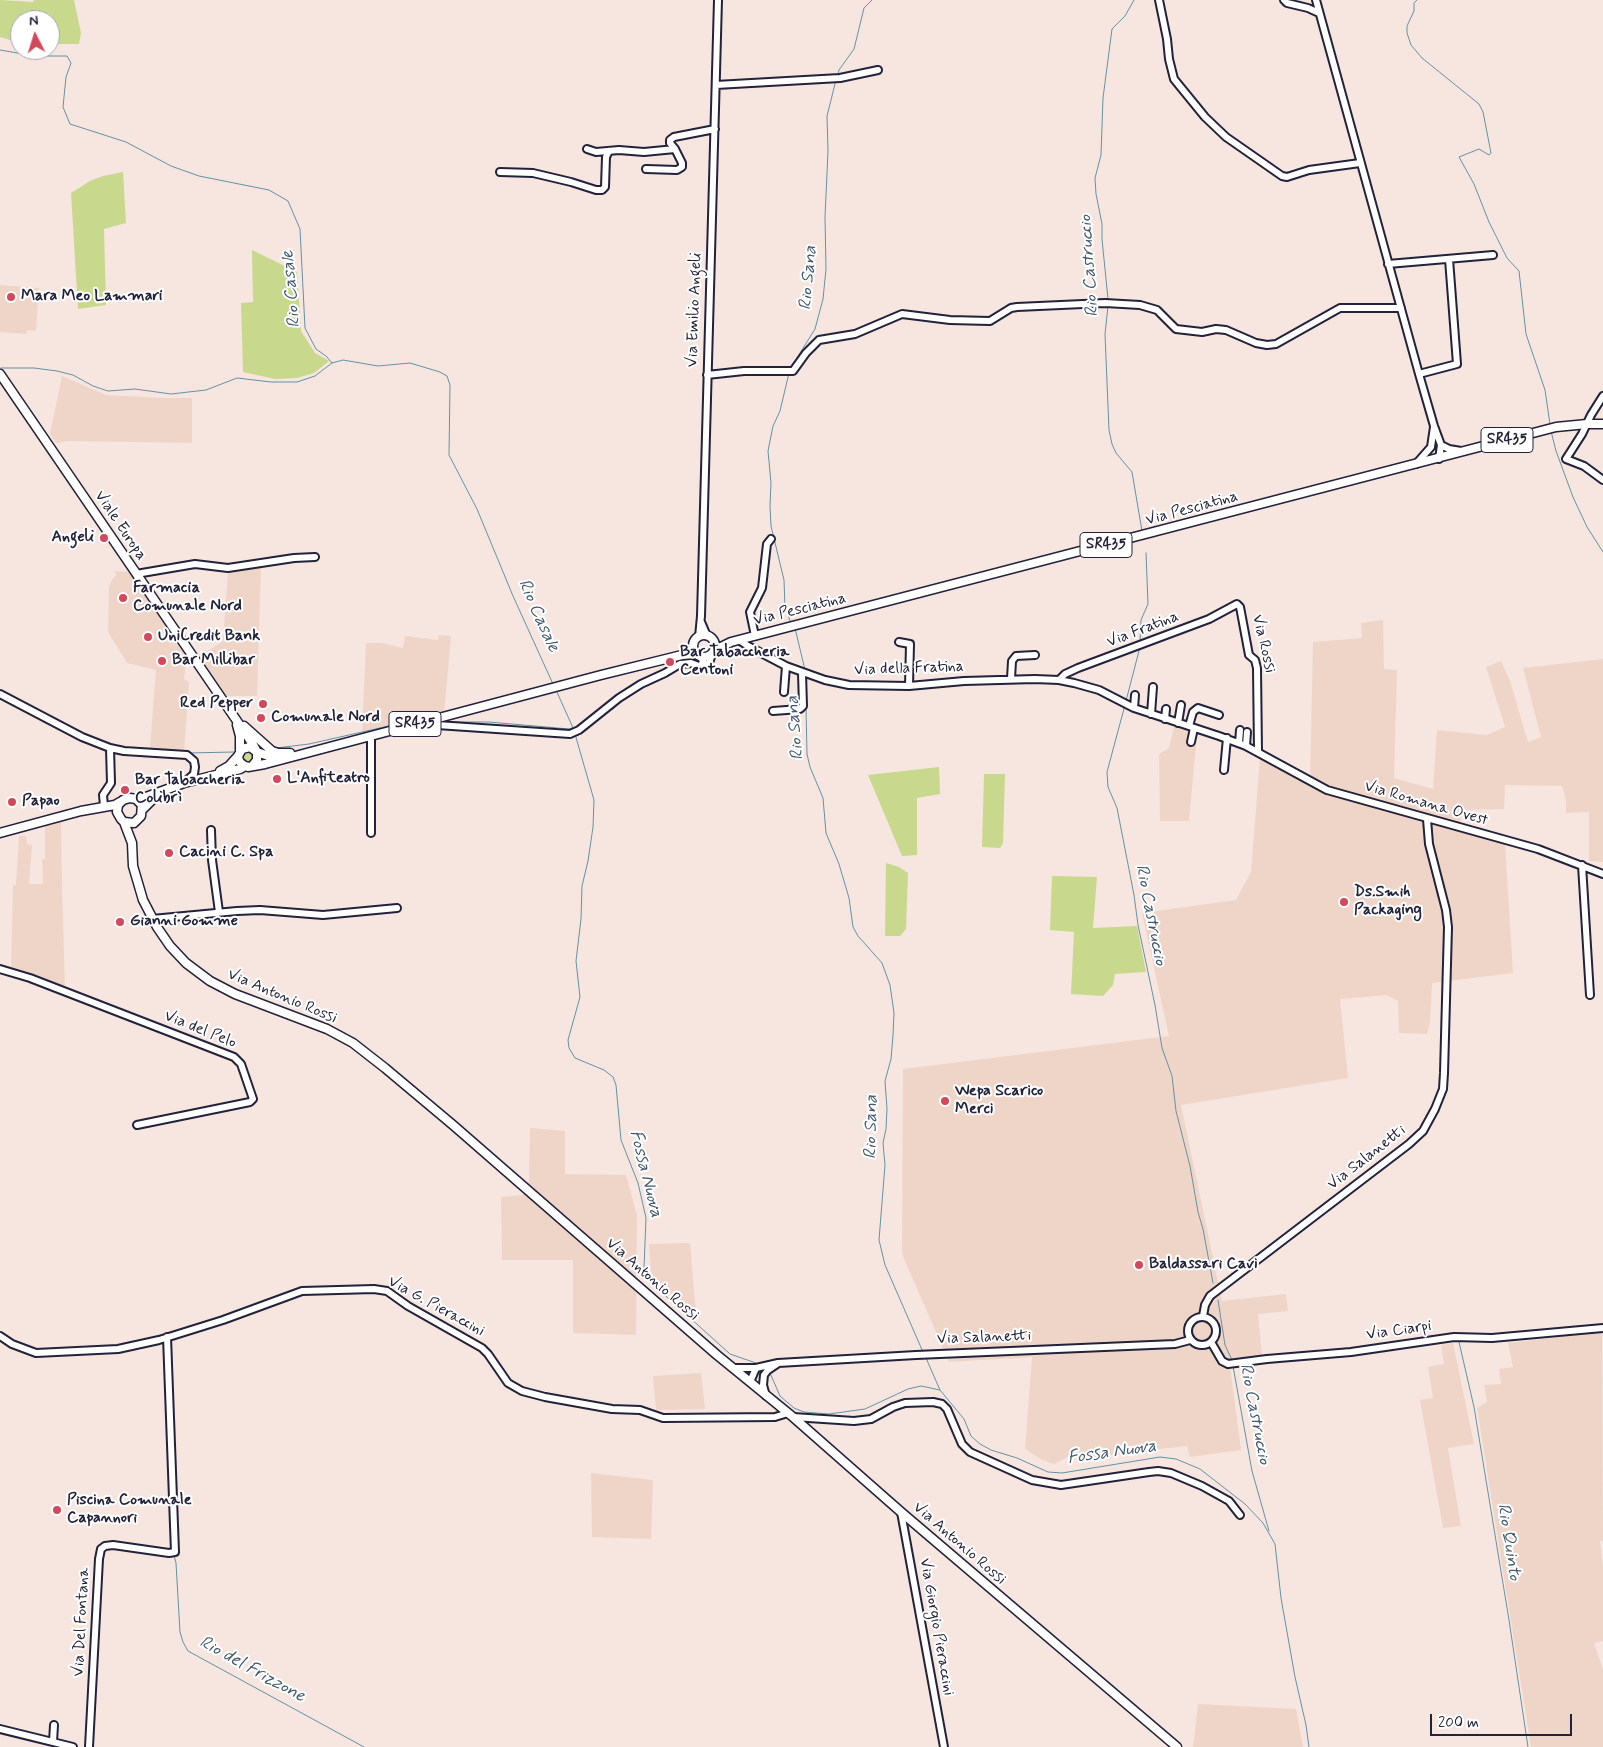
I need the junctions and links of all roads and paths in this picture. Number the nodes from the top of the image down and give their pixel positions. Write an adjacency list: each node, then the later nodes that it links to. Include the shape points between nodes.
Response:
1 (718, 0): 7 (street, Via Emilio Angeli)
2 (1159, 0): 12 (street, via 1174,78 1205,117 1226,137 1287,177)
3 (1284, 0): 5 (street)
4 (1316, 0): 5 (street)
5 (1320, 13): 12 (street)
6 (878, 70): 7 (street, via 837,78)
7 (716, 85): 8 (street, Via Emilio Angeli)
8 (715, 129): 10 (street, via 674,137 670,143); 21 (street, Via Emilio Angeli)
9 (587, 149): 11 (street)
10 (675, 149): 11 (street); 13 (street, via 682,167 677,170)
11 (609, 151): 14 (street, via 602,190 533,173)
12 (1360, 162): 17 (street)
13 (646, 169)
14 (500, 172)
15 (1493, 255): 16 (street)
16 (1449, 259): 17 (street); 20 (street, via 1456,364)
17 (1388, 264): 18 (street)
18 (1401, 308): 20 (street); 21 (street, via 1340,308 1280,342 1266,345 1226,330 1196,332 1176,329 1157,310 1140,305 1017,307 990,321 902,314 855,334 819,340 790,371)
19 (0, 374): 34 (main road, Viale Europa)
20 (1419, 374): 25 (street)
21 (707, 375): 37 (street, Via Emilio Angeli, via 701,621)
22 (1603, 396): 23 (street)
23 (1587, 424): 24 (main road, Via Pesciatina / SR435); 28 (main road, Via Pesciatina / SR435, via 1551,428); 31 (street, via 1566,459 1584,466)
24 (1603, 424)
25 (1434, 426): 26 (street); 27 (street)
26 (1441, 445): 28 (street); 29 (street)
27 (1431, 447): 29 (street); 30 (street)
28 (1466, 451): 29 (main road, Via Pesciatina / SR435)
29 (1439, 459): 30 (main road, Via Pesciatina / SR435)
30 (1416, 465): 36 (main road, Via Pesciatina / SR435)
31 (1603, 480)
32 (770, 539): 36 (street, via 762,588 750,612)
33 (315, 557): 34 (street, via 228,568 195,564)
34 (136, 574): 60 (main road, Viale Europa)
35 (1236, 604): 48 (street, Via Fratina, via 1210,619 1078,668); 73 (street, Via Rossi, via 1240,607 1249,655 1257,668)
36 (755, 636): 38 (main road, Via Pesciatina / SR435)
37 (706, 637): 39 (main road, Via Pesciatina / SR435); 41 (main road, Via Pesciatina / SR435, via 695,641); 42 (main road)
38 (740, 640): 39 (main road, Via Pesciatina / SR435); 45 (street, Via della Fratina)
39 (731, 642): 42 (main road, Via Pesciatina / SR435)
40 (899, 642): 49 (street, via 910,644)
41 (697, 652): 42 (main road, Via Pesciatina / SR435, via 706,657); 44 (street, via 703,662); 62 (main road, Via Pesciatina / SR435)
42 (713, 652): 44 (street, via 709,663)
43 (1035, 655): 47 (street, via 1016,656 1012,661)
44 (701, 666): 62 (street, via 680,664 640,684 573,732 437,725)
45 (786, 666): 46 (street, Via della Fratina); 51 (street)
46 (805, 674): 49 (street, Via della Fratina, via 849,685); 57 (street, via 803,706)
47 (1011, 679): 48 (street, Via della Fratina); 49 (street, Via della Fratina)
48 (1059, 680): 54 (street, Via Romana Ovest, via 1099,690)
49 (909, 686)
50 (1153, 687): 58 (street)
51 (784, 692)
52 (0, 694): 70 (street)
53 (1135, 695): 54 (street)
54 (1128, 705): 58 (street, Via Romana Ovest)
55 (1181, 705): 63 (street)
56 (1166, 709): 61 (street)
57 (773, 711)
58 (1151, 714): 61 (street, Via Romana Ovest)
59 (1219, 715): 64 (street, via 1198,708 1193,712)
60 (235, 718): 71 (main road, Viale Europa); 72 (main road, Viale Europa, via 272,751 283,754); 74 (main road, Viale Europa, via 240,736)
61 (1165, 719): 63 (street, Via Romana Ovest)
62 (430, 720): 65 (main road, Via Pesciatina / SR435)
63 (1178, 723): 64 (street, Via Romana Ovest)
64 (1192, 727): 66 (street, Via Romana Ovest); 67 (street)
65 (372, 736): 72 (main road, Via Pesciatina / SR435); 91 (street)
66 (1227, 738): 68 (street, Via Romana Ovest); 77 (street)
67 (1191, 742)
68 (1239, 743): 69 (street, Via Romana Ovest); 69 (street, via 1244,731)
69 (1246, 746): 73 (street, Via Romana Ovest)
70 (110, 748): 79 (street, via 187,755 195,767 194,774); 83 (street, via 111,783 103,795)
71 (257, 752): 74 (main road, Via Pesciatina / SR435, via 247,747); 75 (main road, Via Pesciatina / SR435); 76 (main road, via 257,760)
72 (309, 752): 75 (main road, Via Pesciatina / SR435)
73 (1258, 752): 86 (street, Via Romana Ovest, via 1327,790)
74 (239, 754): 76 (main road, via 239,762); 78 (main road, Via Pesciatina / SR435)
75 (282, 759): 76 (main road, Via Pesciatina / SR435)
76 (249, 766): 78 (main road, Via Pesciatina / SR435)
77 (1224, 770)
78 (216, 774): 79 (main road, Via Pesciatina / SR435)
79 (184, 783): 80 (main road, Via Pesciatina / SR435)
80 (160, 793): 81 (main road, Via Pesciatina / SR435); 85 (main road, Via Pesciatina / SR435)
81 (136, 799): 82 (main road, Via Pesciatina / SR435); 85 (main road)
82 (120, 802): 83 (main road, Via Pesciatina / SR435); 87 (main road, via 117,808)
83 (104, 806): 84 (main road, Via Pesciatina / SR435)
84 (96, 808): 87 (main road); 90 (main road, Via Pesciatina / SR435)
85 (143, 809): 88 (main road, Via Pesciatina / SR435)
86 (1427, 818): 93 (street, Via Romana Ovest, via 1538,849); 101 (street, Via Salanetti, via 1429,844 1448,926 1443,1089 1435,1109 1423,1131 1409,1144 1210,1296)
87 (121, 819): 88 (main road, via 130,823); 92 (main road)
88 (137, 821): 92 (main road, Via Pesciatina)
89 (211, 830): 96 (street)
90 (0, 833)
91 (371, 833)
92 (132, 843): 97 (main road, Via Antonio Rossi, via 136,879)
93 (1582, 865): 94 (street, Via Romana Ovest); 99 (street)
94 (1603, 874)
95 (397, 908): 96 (street, via 323,915 260,910)
96 (219, 912): 97 (street)
97 (152, 919): 108 (main road, Via Antonio Rossi, via 178,955 210,981 328,1029 385,1068)
98 (0, 969): 100 (street, Via del Pelo, via 47,984 234,1057 241,1064 254,1099 250,1102)
99 (1590, 995)
100 (137, 1125)
101 (1203, 1316): 105 (street, via 1194,1318 1188,1326); 106 (street, via 1215,1324 1216,1334)
102 (1603, 1328): 106 (street, Via Ciarpi, via 1492,1338 1454,1337 1233,1364 1222,1361)
103 (0, 1336): 104 (street, Via G. Pieraccini, via 36,1353 118,1349)
104 (167, 1337): 113 (street, Via G. Pieraccini, via 302,1291 374,1289 387,1291 482,1348 508,1383 522,1391 612,1409 640,1410 663,1418); 120 (street, Via Del Fontana, via 173,1552 113,1545 101,1549)
105 (1190, 1340): 106 (street, via 1202,1346); 107 (street, Via Salanetti, via 1175,1344)
106 (1211, 1342)
107 (778, 1363): 109 (street, Via Salanetti); 110 (street)
108 (733, 1368): 109 (street, Via Salanetti); 111 (main road, Via Antonio Rossi)
109 (756, 1368): 111 (street)
110 (764, 1375): 111 (street); 112 (street)
111 (750, 1382): 112 (main road, Via Antonio Rossi)
112 (766, 1396): 113 (main road, Via Antonio Rossi)
113 (790, 1415): 114 (main road, Via Antonio Rossi); 115 (street, Via G. Pieraccini, via 854,1421 871,1419 905,1403 933,1402 947,1409 962,1444 970,1452 1032,1480 1061,1485 1148,1472 1171,1473 1229,1501)
114 (901, 1512): 121 (street, Via Giorgio Pieraccini); 122 (main road, Via Antonio Rossi)
115 (1240, 1515)
116 (54, 1725): 118 (street)
117 (0, 1729): 118 (street)
118 (53, 1742): 119 (street)
119 (72, 1747)
120 (89, 1747)
121 (944, 1747)
122 (1178, 1747)

